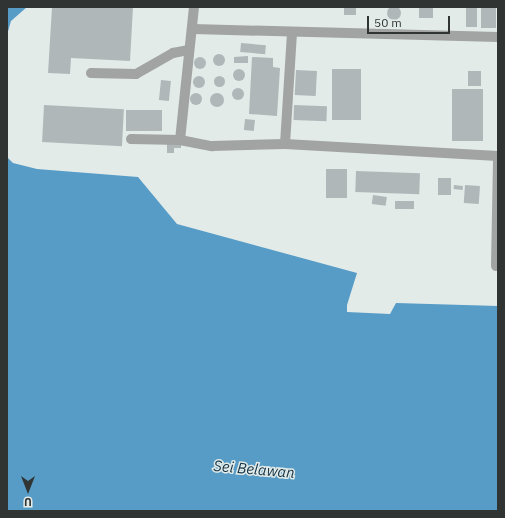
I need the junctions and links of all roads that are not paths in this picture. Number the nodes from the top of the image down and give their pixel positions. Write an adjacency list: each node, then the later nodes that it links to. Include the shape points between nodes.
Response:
1 (194, 7): 2 (lane)
2 (193, 29): 3 (lane); 5 (lane)
3 (292, 32): 4 (lane); 9 (lane)
4 (498, 37)
5 (188, 50): 6 (lane, via 173,52 136,74); 8 (lane)
6 (91, 73)
7 (130, 139): 8 (lane)
8 (180, 140): 9 (lane, via 212,146)
9 (285, 144): 10 (lane)
10 (498, 158): 11 (lane)
11 (497, 225): 12 (lane)
12 (496, 266)

